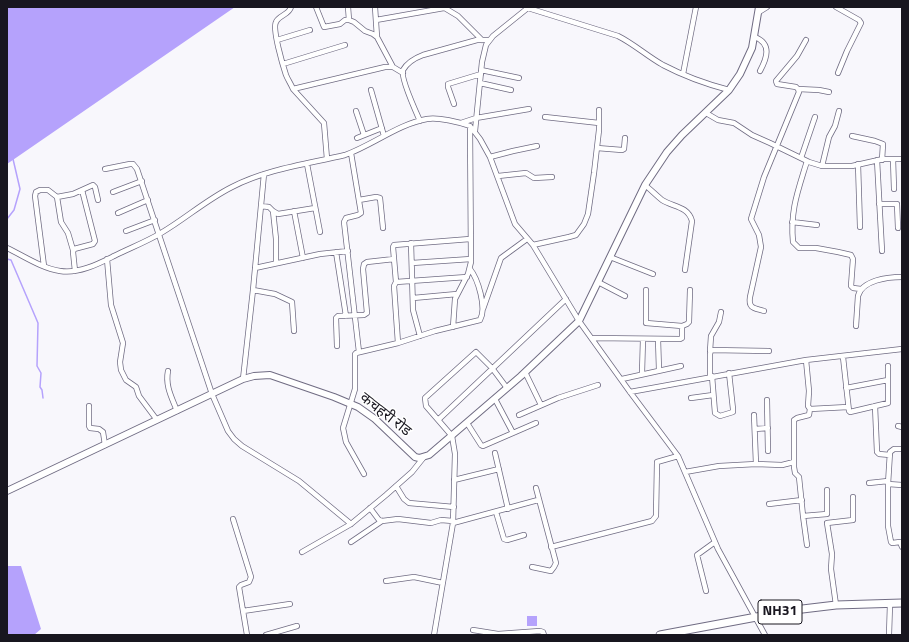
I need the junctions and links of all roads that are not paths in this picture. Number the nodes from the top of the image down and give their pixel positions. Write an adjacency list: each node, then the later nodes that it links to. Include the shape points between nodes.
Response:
1 (291, 7): 16 (street, via 276,21 274,29)
2 (316, 7): 11 (street, via 324,27)
3 (348, 7): 11 (street)
4 (376, 7): 12 (street)
5 (444, 7): 12 (street); 17 (street, via 458,16)
6 (528, 7): 18 (street); 27 (street, via 618,36 658,62)
7 (696, 7): 27 (street)
8 (767, 7): 10 (street)
9 (836, 7): 26 (street, via 862,23)
10 (759, 10): 15 (main road)
11 (350, 20): 14 (street)
12 (376, 20): 14 (street)
13 (310, 30): 16 (street)
14 (377, 37): 22 (street)
15 (755, 37): 23 (street, via 763,42 767,56); 34 (main road, via 743,67)
16 (277, 40): 21 (street)
17 (482, 40): 18 (street); 25 (street, via 416,58 408,64)
18 (489, 40): 24 (street)
19 (806, 40): 31 (street, via 797,56 776,81 777,84)
20 (345, 45): 21 (street)
21 (283, 64): 30 (street)
22 (393, 67): 25 (street); 30 (street)
23 (760, 71)
24 (481, 72): 28 (street); 29 (street); 36 (street, via 448,84)
25 (403, 73): 45 (street, via 402,77)
26 (838, 73)
27 (683, 74): 34 (street)
28 (519, 78)
29 (480, 83): 33 (street); 44 (street)
30 (293, 89): 62 (street, via 324,123)
31 (798, 89): 35 (street); 57 (street, via 798,97)
32 (372, 90): 49 (street)
33 (511, 90)
34 (729, 90): 41 (main road)
35 (829, 92)
36 (454, 104)
37 (529, 109): 44 (street)
38 (599, 110): 47 (street)
39 (356, 111): 51 (street)
40 (839, 111): 69 (street)
41 (706, 113): 57 (street, via 718,120 734,123); 75 (main road, via 667,152)
42 (545, 117): 47 (street)
43 (815, 117): 61 (street)
44 (476, 118): 46 (street); 50 (street)
45 (420, 121): 46 (street, via 433,119); 52 (street)
46 (461, 123): 48 (street)
47 (599, 123): 58 (street)
48 (470, 126): 50 (street); 99 (street)
49 (382, 128): 51 (street); 52 (street)
50 (474, 131): 60 (street)
51 (364, 135): 54 (street)
52 (384, 136): 59 (street)
53 (852, 136): 65 (street, via 883,144)
54 (357, 138)
55 (625, 138): 58 (street, via 622,150)
56 (537, 146): 60 (street)
57 (776, 146): 61 (street); 134 (street, via 751,219 760,247 750,305)
58 (597, 148): 101 (street, via 588,214 580,230 569,237)
59 (351, 153): 62 (street); 82 (street)
60 (490, 157): 72 (street)
61 (801, 158): 66 (street)
62 (327, 159): 67 (street)
63 (894, 159): 64 (street); 65 (street); 76 (street)
64 (902, 159)
65 (880, 160): 68 (street); 83 (street)
66 (807, 161): 69 (street); 90 (street, via 794,199)
67 (307, 164): 71 (street); 85 (street)
68 (858, 164): 69 (street); 92 (street)
69 (822, 166)
70 (105, 169): 74 (street, via 133,164 138,168)
71 (264, 174): 84 (street); 97 (street, via 217,195)
72 (498, 176): 73 (street, via 526,173 534,178); 98 (street, via 512,217)
73 (552, 177)
74 (142, 181): 78 (street); 81 (street)
75 (645, 185): 107 (main road); 118 (street, via 663,200 684,209 691,218)
76 (894, 189)
77 (82, 190): 79 (street); 80 (street, via 94,186); 103 (street, via 95,242)
78 (113, 192)
79 (57, 197): 103 (street, via 61,222 68,233); 114 (street, via 48,190 35,194)
80 (98, 200)
81 (148, 200): 88 (street); 89 (street)
82 (359, 200): 93 (street, via 380,198); 106 (street, via 360,214 345,219)
83 (879, 204): 94 (street, via 897,204); 104 (street)
84 (261, 206): 86 (street, via 269,207); 115 (street)
85 (315, 208): 87 (street); 96 (street)
86 (273, 211): 87 (street, via 278,214); 112 (street)
87 (294, 211): 108 (street)
88 (118, 213)
89 (155, 220): 95 (street); 97 (street)
90 (792, 222): 91 (street); 125 (street, via 793,242 799,248 816,248 853,257 851,286)
91 (817, 225)
92 (860, 227)
93 (383, 228)
94 (898, 228)
95 (126, 231)
96 (320, 232)
97 (159, 234): 110 (street); 171 (street)
98 (527, 239): 101 (street); 133 (street, via 501,258)
99 (470, 240): 100 (street); 109 (street)
100 (411, 243): 111 (street, via 394,245); 113 (street)
101 (533, 246): 132 (street)
102 (7, 248): 114 (street)
103 (73, 250): 117 (street)
104 (882, 251)
105 (336, 252): 106 (street); 108 (street); 137 (street)
106 (348, 252): 136 (street)
107 (610, 257): 119 (street); 124 (main road)
108 (303, 258): 112 (street)
109 (471, 258): 113 (street); 116 (street)
110 (107, 259): 117 (street); 185 (street, via 111,305 123,343 121,370 126,380 136,387 139,396)
111 (394, 259): 123 (street); 136 (street, via 364,264 367,313)
112 (276, 263): 115 (street)
113 (412, 263): 122 (street)
114 (44, 266): 117 (street, via 60,271)
115 (255, 268): 126 (street)
116 (470, 269): 121 (street); 133 (street, via 477,280)
117 (76, 270)
118 (685, 270)
119 (652, 274)
120 (902, 276): 125 (street, via 886,278)
121 (467, 277): 122 (street); 129 (street)
122 (412, 281): 123 (street); 131 (street)
123 (396, 282): 147 (street, via 394,286)
124 (598, 282): 130 (street); 138 (main road)
125 (861, 289): 140 (street, via 858,296)
126 (253, 290): 142 (street, via 275,294 292,302); 164 (street)
127 (646, 290): 139 (street, via 646,323)
128 (690, 290): 139 (street, via 689,322)
129 (457, 294): 131 (street); 141 (street)
130 (625, 296)
131 (412, 298): 143 (street, via 413,314)
132 (566, 298): 138 (street); 157 (street)
133 (482, 311): 141 (street, via 480,320)
134 (764, 311)
135 (721, 312): 150 (street, via 711,336)
136 (356, 315): 137 (street); 152 (street)
137 (346, 316): 148 (street, via 337,316 335,320)
138 (579, 321): 144 (street); 160 (main road)
139 (682, 326): 146 (street, via 682,338)
140 (856, 326)
141 (453, 328): 143 (street)
142 (294, 331)
143 (420, 336): 147 (street)
144 (592, 338): 145 (street); 165 (street)
145 (643, 339): 146 (street); 161 (street)
146 (658, 339): 158 (street)
147 (398, 343): 152 (street)
148 (337, 346)
149 (902, 349): 153 (street)
150 (710, 351): 151 (street); 163 (street)
151 (769, 351)
152 (359, 352): 176 (street, via 355,354 355,385)
153 (844, 357): 154 (street); 169 (street)
154 (806, 360): 162 (street); 181 (street)
155 (681, 366): 158 (street)
156 (888, 366): 166 (street)
157 (492, 368): 168 (street); 186 (street); 186 (street, via 476,352 427,396 426,406)
158 (659, 370): 161 (street)
159 (168, 371): 182 (street, via 168,388)
160 (525, 372): 168 (main road); 177 (street)
161 (642, 373): 165 (street)
162 (729, 374): 163 (street); 172 (street, via 733,412 716,415)
163 (711, 376): 170 (street); 172 (street)
164 (243, 379): 171 (main road, कचहरी रोड); 176 (main road, कचहरी रोड, via 270,375)
165 (622, 379): 170 (street)
166 (888, 380): 169 (street); 179 (street, via 888,403)
167 (598, 385): 177 (street)
168 (507, 388): 174 (main road)
169 (846, 388): 180 (street)
170 (630, 392): 198 (street)
171 (212, 394): 182 (main road, कचहरी रोड); 225 (street, via 234,439 299,481)
172 (713, 395): 173 (street)
173 (691, 398)
174 (495, 399): 188 (main road); 191 (street)
175 (767, 400): 189 (street)
176 (351, 404): 199 (main road, कचहरी रोड, via 375,419 415,457); 204 (street, via 344,435)
177 (541, 405): 183 (street)
178 (89, 406): 193 (street, via 89,426 103,432)
179 (875, 406): 180 (street, via 850,412); 197 (street, via 877,452)
180 (848, 407): 181 (street)
181 (810, 409): 200 (street, via 809,415 795,419)
182 (177, 411): 185 (main road, कचहरी रोड)
183 (519, 414)
184 (754, 415): 190 (street)
185 (157, 420): 193 (main road, कचहरी रोड)
186 (438, 420): 192 (street)
187 (536, 423): 191 (street)
188 (467, 424): 191 (street, via 483,446); 192 (main road)
189 (768, 428): 190 (street); 195 (street)
190 (754, 429): 201 (street)
191 (513, 434)
192 (452, 436): 199 (main road); 205 (street, via 455,454)
193 (105, 445): 212 (main road, कचहरी रोड)
194 (902, 449): 197 (street, via 892,449)
195 (768, 451)
196 (495, 453): 202 (street)
197 (890, 455): 207 (street)
198 (678, 456): 203 (street); 230 (street, via 657,462 656,516 652,521)
199 (424, 457): 209 (street)
200 (794, 462): 201 (street, via 782,465); 215 (street)
201 (756, 464): 203 (street, via 719,466)
202 (499, 469): 205 (street); 219 (street)
203 (685, 472): 228 (street)
204 (364, 474)
205 (454, 480): 217 (street)
206 (869, 482): 207 (street)
207 (888, 483): 208 (street); 231 (street, via 888,526 891,542 900,542)
208 (902, 485)
209 (396, 486): 217 (street, via 409,503); 218 (street)
210 (536, 488): 214 (street)
211 (827, 490): 221 (street, via 827,514)
212 (7, 491)
213 (853, 497): 240 (street, via 853,520 827,523)
214 (538, 500): 219 (street); 230 (street)
215 (802, 500): 216 (street); 221 (street)
216 (769, 504)
217 (454, 507): 224 (street)
218 (370, 508): 223 (street); 225 (street)
219 (508, 509): 220 (street)
220 (496, 512): 224 (street); 226 (street, via 504,539)
221 (803, 516): 229 (street)
222 (233, 519): 241 (street, via 251,578 239,587)
223 (382, 522): 224 (street); 227 (street)
224 (453, 522): 235 (street)
225 (351, 524): 232 (street)
226 (524, 535)
227 (351, 542)
228 (715, 542): 236 (street, via 697,555); 242 (street)
229 (807, 545)
230 (551, 547): 233 (street, via 556,563 552,570)
231 (902, 547)
232 (302, 552)
233 (532, 567)
234 (386, 581): 235 (street, via 414,577)
235 (443, 583): 247 (street)
236 (706, 591)
237 (902, 603): 239 (highway, NH31)
238 (290, 604): 241 (street)
239 (890, 604): 240 (highway, NH31); 251 (street)
240 (836, 605): 242 (highway, NH31)
241 (243, 611): 245 (street)
242 (755, 617): 249 (highway, NH31); 250 (street)
243 (297, 626): 246 (street)
244 (473, 630): 248 (street, via 498,634 543,632)
245 (247, 635)
246 (266, 635)
247 (434, 635)
248 (544, 635)
249 (660, 635)
250 (765, 635)
251 (889, 635)

